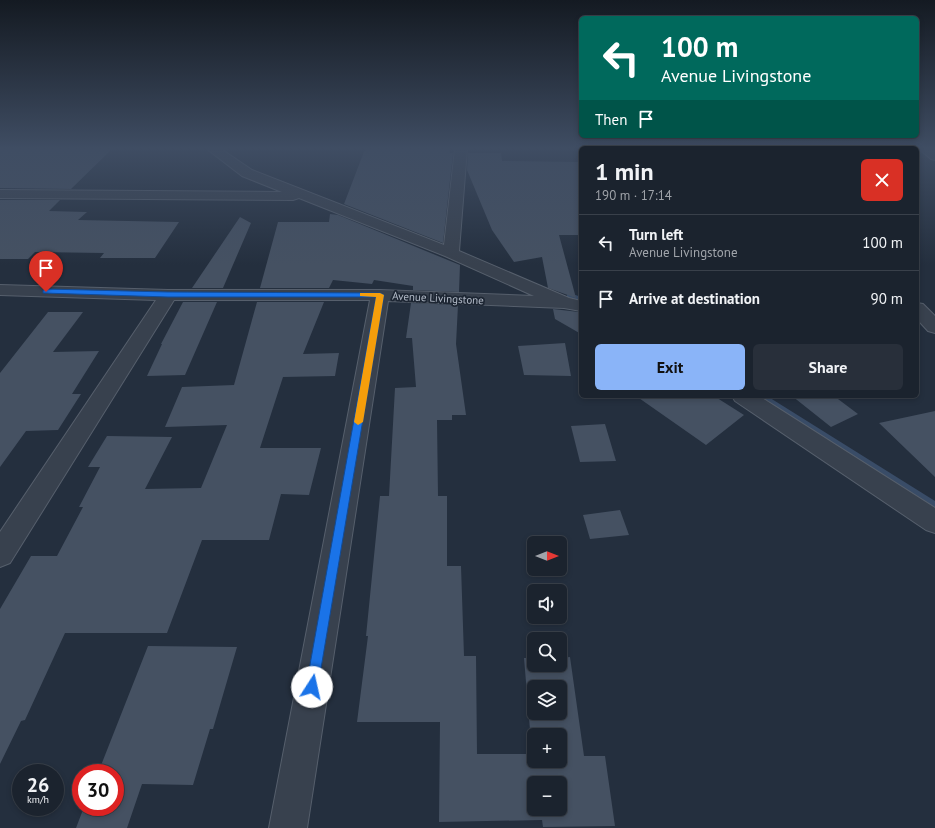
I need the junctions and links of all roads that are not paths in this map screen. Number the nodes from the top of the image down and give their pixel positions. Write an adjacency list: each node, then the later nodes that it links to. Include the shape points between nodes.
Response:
1 (285, 188): 4 (street)
2 (457, 188): 5 (street)
3 (0, 194): 4 (street)
4 (306, 196): 5 (street)
5 (451, 252): 9 (street)
6 (0, 290): 7 (street, Avenue Livingstone)
7 (168, 294): 8 (street, Avenue Livingstone); 14 (street)
8 (380, 295): 9 (street, Avenue Livingstone); 15 (street)
9 (572, 304)
10 (919, 310): 11 (street)
11 (935, 328)
12 (746, 398): 13 (street)
13 (935, 522)
14 (0, 555)
15 (288, 828)

